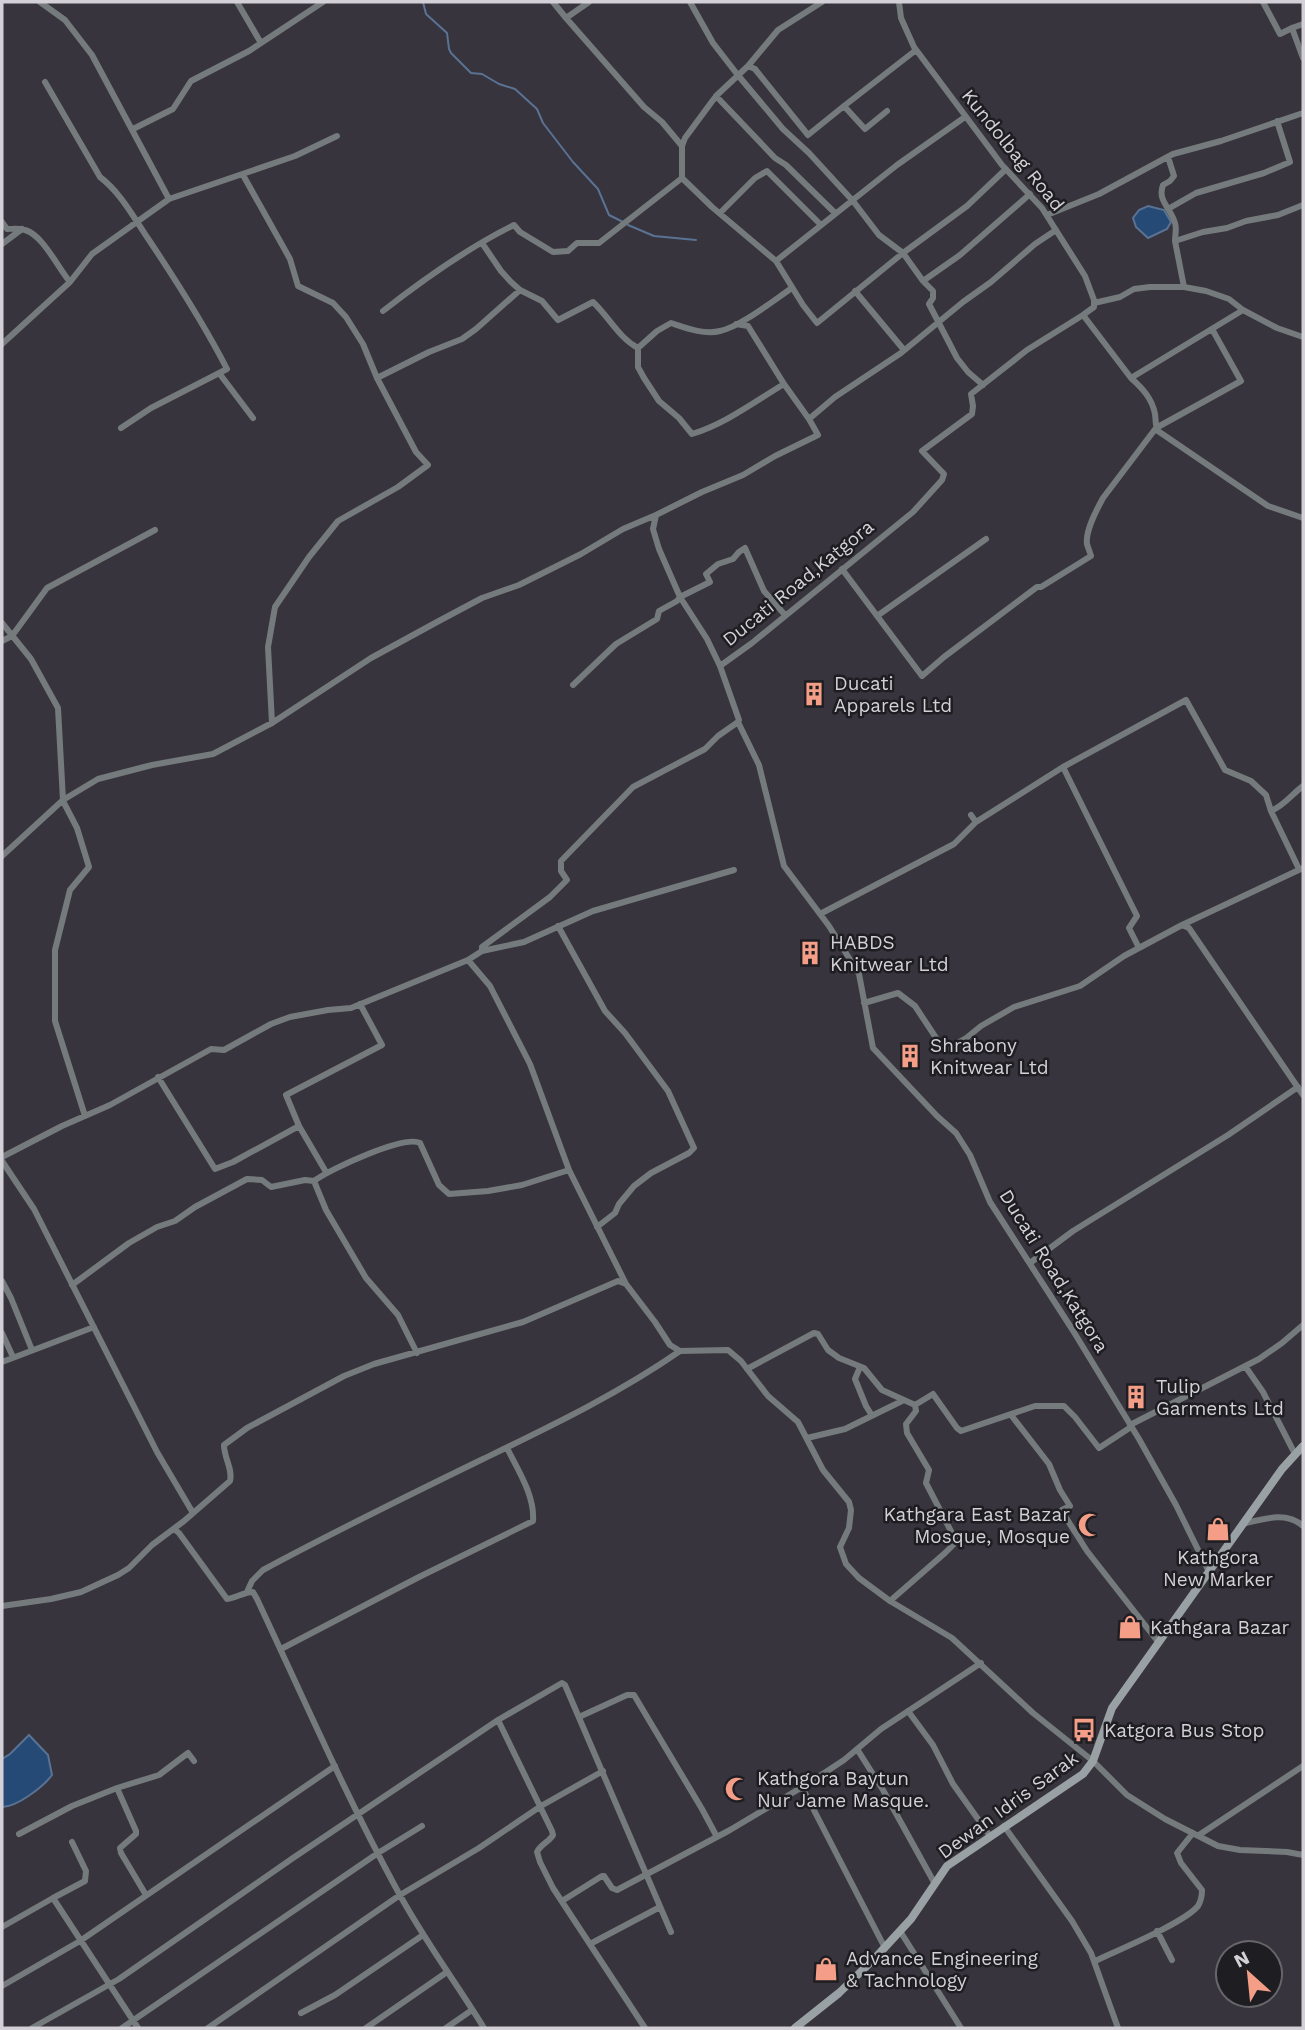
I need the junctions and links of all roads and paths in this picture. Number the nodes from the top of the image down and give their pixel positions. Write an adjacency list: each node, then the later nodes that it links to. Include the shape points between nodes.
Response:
1 (40, 2): 25 (street, via 65,20 92,55)
2 (237, 2): 13 (street)
3 (323, 2): 13 (street)
4 (553, 2): 10 (street)
5 (589, 2): 10 (street)
6 (690, 2): 17 (street)
7 (822, 2): 16 (street, via 778,30)
8 (899, 2): 14 (street, Kundolbag Road)
9 (1263, 2): 12 (street, via 1280,34)
10 (566, 18): 27 (street)
11 (1303, 24): 12 (street)
12 (1292, 28): 15 (street)
13 (261, 43): 25 (street, via 191,81 173,109)
14 (916, 50): 20 (street); 23 (street, Kundolbag Road)
15 (1303, 58)
16 (748, 66): 17 (street); 20 (street, via 808,135)
17 (737, 74): 19 (street); 34 (street)
18 (45, 82): 41 (street, via 100,177)
19 (716, 96): 27 (street); 38 (street, via 775,159)
20 (845, 106): 21 (street, via 865,130)
21 (887, 111)
22 (1303, 113): 24 (street)
23 (965, 117): 29 (street, Kundolbag Road); 34 (street)
24 (1277, 121): 28 (street); 36 (street, via 1290,162 1196,193)
25 (133, 129): 33 (street)
26 (337, 136): 30 (street)
27 (682, 146): 31 (street)
28 (1168, 157): 36 (street, via 1174,176 1163,184 1161,199); 39 (street, via 1099,194)
29 (1006, 169): 32 (street, Kundolbag Road); 48 (street, via 967,206)
30 (243, 175): 33 (street); 68 (street, via 290,259 298,286 333,303 346,317)
31 (682, 178): 37 (street); 46 (street, via 599,243 577,243 568,251 553,252 514,225)
32 (1030, 194): 39 (street, Kundolbag Road); 50 (street)
33 (169, 199): 41 (street)
34 (853, 201): 38 (street); 48 (street, via 879,235)
35 (1303, 205): 45 (street)
36 (1168, 209): 45 (street, via 1175,222)
37 (720, 213): 42 (street, via 766,171); 49 (street)
38 (835, 213): 42 (street)
39 (1047, 215): 44 (street, Kundolbag Road)
40 (2, 222): 43 (street, via 8,229)
41 (138, 222): 51 (street, via 92,254); 67 (street, via 224,362 227,369)
42 (821, 225): 49 (street)
43 (22, 229): 47 (street); 51 (street, via 43,244)
44 (1056, 230): 56 (street, Kundolbag Road, via 1084,276); 60 (street)
45 (1175, 241): 52 (street)
46 (482, 243): 54 (street); 58 (street)
47 (2, 244)
48 (903, 253): 50 (street); 55 (street)
49 (776, 261): 53 (street)
50 (923, 281): 60 (street, via 933,291 929,304)
51 (70, 282): 64 (street)
52 (1184, 287): 56 (street, via 1133,289); 57 (street, via 1229,299)
53 (792, 288): 55 (street, via 817,323); 61 (street)
54 (520, 290): 65 (street, via 542,301 558,320 593,302 627,342); 68 (street, via 462,338)
55 (855, 291): 66 (street)
56 (1094, 303): 59 (street)
57 (1243, 310): 62 (street); 63 (street)
58 (383, 311)
59 (1083, 315): 69 (street); 71 (street)
60 (939, 321): 66 (street); 71 (street, via 957,358)
61 (736, 324): 65 (street, via 710,332 671,323); 70 (street, via 748,327)
62 (1212, 329): 69 (street); 75 (street, via 1241,381)
63 (1303, 337)
64 (2, 344)
65 (638, 348): 70 (street, via 638,367 644,378 659,401 692,434 726,420)
66 (904, 350): 73 (street)
67 (219, 373): 72 (street); 74 (street)
68 (377, 378): 90 (street, via 416,452 428,465 338,521 275,607 268,647)
69 (1131, 378): 75 (street, via 1149,398)
70 (784, 384): 73 (street)
71 (983, 385): 80 (street, Ducati Road,Katgora, via 971,394 972,414 922,451 944,474 942,480 912,512)
72 (253, 418)
73 (809, 419): 76 (street, via 818,435)
74 (121, 428)
75 (1156, 428): 77 (street, via 1268,506); 83 (street, via 1096,510 1087,544 1091,556 1037,587 922,676)
76 (656, 515): 81 (street, via 656,541); 90 (street, via 519,585 482,598 382,652)
77 (1303, 517)
78 (155, 530): 85 (street, via 47,588)
79 (986, 539): 83 (street)
80 (842, 569): 82 (street, Ducati Road,Katgora); 83 (street)
81 (680, 597): 82 (street, via 710,582 706,574 745,548 764,591); 87 (street); 88 (street, via 659,611 657,619 616,644)
82 (785, 615): 87 (street, Ducati Road,Katgora)
83 (877, 616)
84 (2, 623): 85 (street)
85 (12, 636): 86 (street); 93 (street, via 32,659 58,708)
86 (2, 641)
87 (720, 666): 89 (street, Ducati Road,Katgora)
88 (573, 685)
89 (738, 722): 100 (street, Ducati Road,Katgora, via 759,765 784,866); 104 (street, via 705,749 633,787 561,861 567,880)
90 (272, 723): 93 (street, via 213,754 98,779)
91 (1063, 767): 94 (street, via 1186,700 1225,770 1251,780 1266,794); 96 (street); 103 (street, via 1138,916 1129,928)
92 (1303, 786): 94 (street)
93 (63, 800): 97 (street); 111 (street, via 89,867 70,890 55,950 55,1021)
94 (1271, 811): 98 (street)
95 (971, 815): 96 (street)
96 (976, 822): 100 (street, via 954,844)
97 (2, 856)
98 (1301, 869): 101 (street)
99 (734, 870): 102 (street, via 593,911)
100 (820, 914): 106 (street, Ducati Road,Katgora, via 859,974)
101 (1182, 925): 103 (street); 109 (street, via 1189,928)
102 (558, 926): 104 (street, via 524,942); 117 (street, via 604,1011 668,1091 694,1149 650,1173)
103 (1139, 948): 106 (street, via 1080,986 1015,1007 944,1050 915,1006 898,993)
104 (482, 951): 105 (street)
105 (468, 960): 107 (street); 114 (street, via 490,986 530,1064)
106 (864, 1003): 118 (street, Ducati Road,Katgora, via 873,1048 956,1133 990,1202)
107 (360, 1004): 108 (street, via 290,1017 224,1050 211,1049); 112 (street, via 382,1045 286,1095)
108 (158, 1077): 111 (street); 112 (street, via 215,1170)
109 (1297, 1087): 110 (street); 118 (street)
110 (1303, 1095)
111 (85, 1116): 113 (street)
112 (299, 1126): 115 (street)
113 (2, 1159): 121 (street, via 34,1209)
114 (569, 1170): 115 (street, via 522,1185 449,1194 439,1185 415,1140); 117 (street)
115 (326, 1172): 116 (street)
116 (314, 1181): 121 (street, via 271,1187 262,1180 247,1179 129,1243); 127 (street, via 366,1278 398,1315)
117 (597, 1227): 120 (street)
118 (1030, 1263): 137 (street, Ducati Road,Katgora)
119 (2, 1281): 125 (street)
120 (626, 1284): 126 (street, via 670,1345); 127 (street, via 618,1281 523,1322)
121 (72, 1285): 123 (street)
122 (1303, 1325): 130 (street)
123 (94, 1327): 125 (street); 142 (street)
124 (2, 1333): 128 (street)
125 (32, 1350): 128 (street)
126 (680, 1351): 132 (street, via 728,1350); 140 (street, via 597,1403)
127 (417, 1353): 142 (street, via 344,1376 231,1438 223,1445 230,1481)
128 (13, 1357): 129 (street)
129 (2, 1362)
130 (1245, 1366): 137 (street); 141 (street)
131 (860, 1367): 132 (street, via 828,1350 814,1333); 133 (street, via 882,1391); 135 (street, via 855,1379)
132 (747, 1369): 138 (street, via 768,1396 798,1422)
133 (902, 1401): 134 (street); 135 (street)
134 (915, 1405): 136 (street, via 933,1394 961,1431); 148 (street, via 907,1433 929,1471 926,1483 955,1539)
135 (871, 1414): 138 (street, via 845,1429)
136 (1012, 1415): 137 (street, via 1035,1406 1064,1406 1099,1448); 150 (street, via 1049,1464 1070,1506 1063,1513 1087,1551)
137 (1131, 1426): 146 (street, Ducati Road,Katgora)
138 (807, 1438): 148 (street, via 823,1470 850,1506 849,1528 840,1544 846,1564)
139 (1303, 1446): 141 (main road, Dewan Idris Sarak)
140 (507, 1448): 147 (street, via 263,1570); 151 (street, via 529,1495 533,1521)
141 (1295, 1454): 143 (main road, Dewan Idris Sarak)
142 (193, 1513): 145 (street)
143 (1242, 1524): 144 (street, via 1281,1517); 146 (main road, Dewan Idris Sarak)
144 (1303, 1527)
145 (174, 1529): 147 (street, via 227,1598); 149 (street, via 129,1568 100,1584 51,1599)
146 (1209, 1572): 150 (main road, Dewan Idris Sarak)
147 (247, 1592): 151 (street, via 257,1598)
148 (890, 1601): 152 (street, via 952,1637)
149 (2, 1606)
150 (1158, 1643): 158 (main road, Dewan Idris Sarak, via 1112,1708)
151 (281, 1649): 159 (street)
152 (981, 1663): 153 (street); 158 (street)
153 (908, 1710): 156 (street); 170 (street)
154 (579, 1717): 155 (street, via 562,1683); 161 (street); 171 (street, via 634,1695)
155 (498, 1720): 164 (street); 165 (street)
156 (857, 1749): 162 (street); 176 (street)
157 (194, 1761): 163 (street, via 188,1753 159,1775)
158 (1093, 1761): 167 (main road, Dewan Idris Sarak, via 1083,1774); 169 (street, via 1126,1795)
159 (335, 1766): 165 (street); 177 (street)
160 (1303, 1766): 169 (street)
161 (603, 1771): 164 (street); 175 (street)
162 (802, 1787): 171 (street); 189 (street)
163 (117, 1788): 168 (street); 177 (street, via 136,1831 120,1848 121,1853)
164 (541, 1806): 178 (street); 180 (street, via 553,1835 539,1848 538,1857)
165 (358, 1814): 173 (street); 193 (street)
166 (422, 1826): 173 (street)
167 (1004, 1826): 170 (main road, Dewan Idris Sarak); 191 (street)
168 (19, 1834)
169 (1196, 1834): 174 (street, via 1218,1846); 184 (street, via 1178,1855 1202,1890 1202,1898 1197,1907)
170 (990, 1836): 176 (main road, Dewan Idris Sarak, via 947,1866)
171 (717, 1837): 175 (street)
172 (72, 1842): 179 (street, via 86,1871 85,1881)
173 (378, 1853): 178 (street); 197 (street)
174 (1303, 1854)
175 (647, 1875): 180 (street, via 617,1890 604,1875); 181 (street)
176 (935, 1884): 183 (main road, Dewan Idris Sarak)
177 (146, 1895): 187 (street)
178 (400, 1895): 186 (street); 201 (street)
179 (53, 1898): 182 (street); 187 (street)
180 (562, 1901): 188 (street)
181 (660, 1907): 185 (street); 188 (street)
182 (2, 1927)
183 (900, 1931): 189 (main road, Dewan Idris Sarak); 207 (street)
184 (1157, 1931): 190 (street); 191 (street)
185 (671, 1932)
186 (423, 1935): 192 (street); 196 (street)
187 (80, 1941): 193 (street); 194 (street)
188 (590, 1944): 205 (street)
189 (884, 1948): 206 (main road, Dewan Idris Sarak)
190 (1172, 1960)
191 (1095, 1961): 208 (street)
192 (447, 1972): 195 (street); 202 (street)
193 (110, 1984): 197 (street); 198 (street)
194 (2, 1986)
195 (472, 2010): 203 (street); 204 (street)
196 (301, 2013)
197 (133, 2021): 199 (street); 200 (street)
198 (32, 2028)
199 (122, 2028)
200 (138, 2028)
201 (208, 2028)
202 (366, 2028)
203 (446, 2028)
204 (484, 2028)
205 (645, 2028)
206 (795, 2028)
207 (961, 2028)
208 (1118, 2028)

